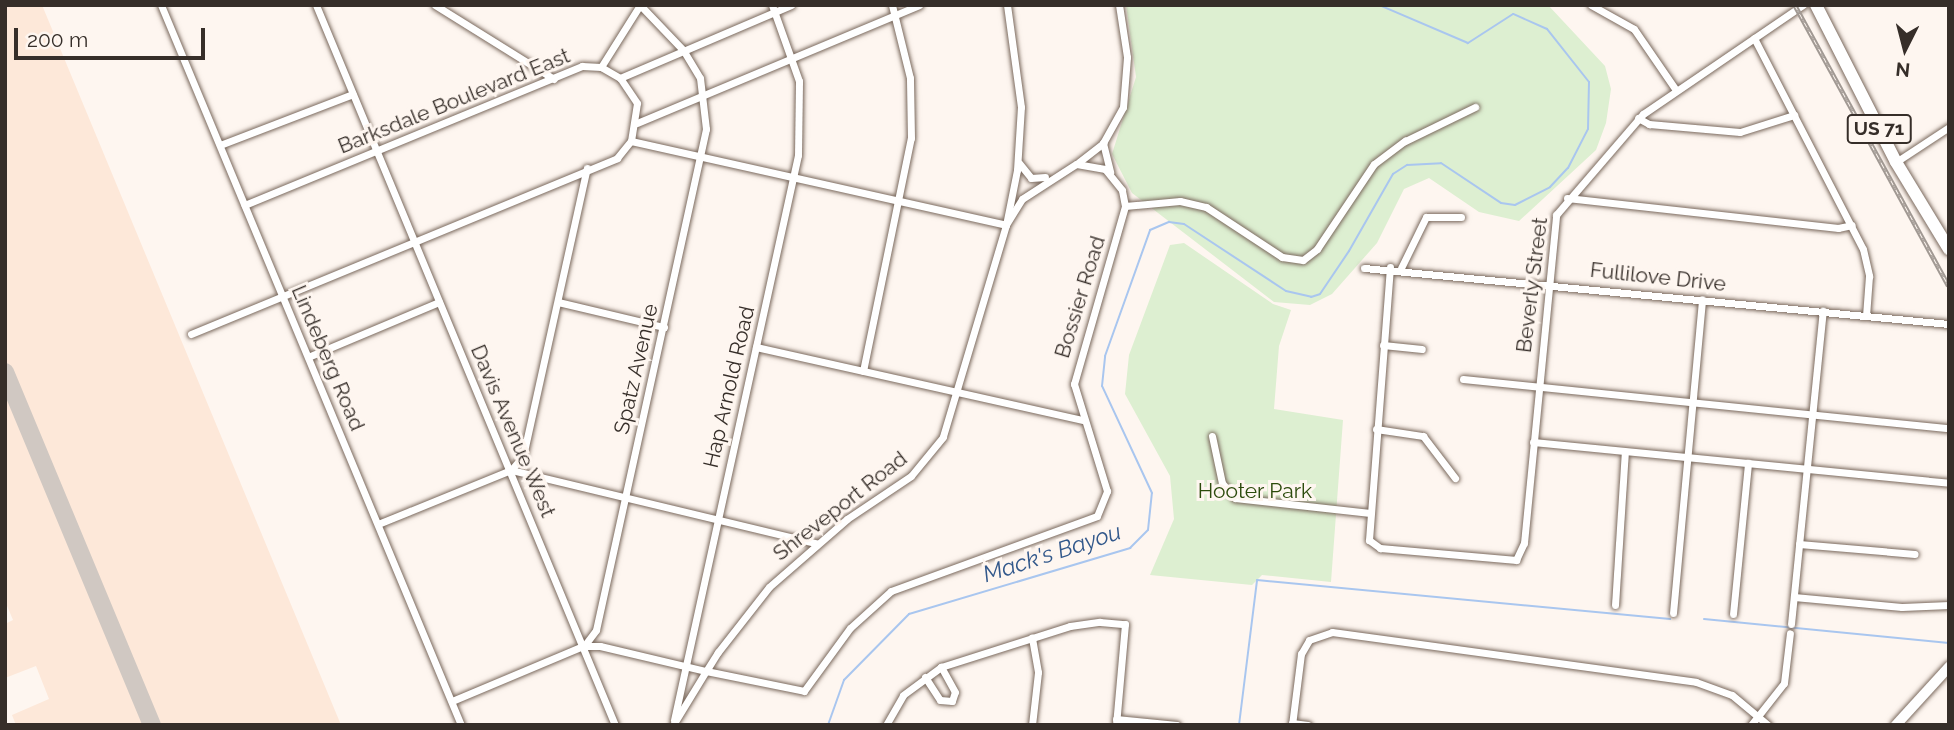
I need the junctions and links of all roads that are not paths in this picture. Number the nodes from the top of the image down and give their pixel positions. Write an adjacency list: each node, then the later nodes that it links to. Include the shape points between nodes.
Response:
1 (161, 5): 31 (street, Lindeberg Road)
2 (316, 5): 22 (street, Davis Avenue West)
3 (435, 5): 20 (street)
4 (640, 5): 16 (street); 18 (street)
5 (791, 5): 13 (street)
6 (892, 5): 14 (street)
7 (919, 5): 14 (street)
8 (1007, 5): 34 (street, via 1019,76)
9 (1119, 5): 30 (street, Shreveport Road, via 1127,84 1123,107)
10 (1591, 5): 21 (street, via 1634,29)
11 (1803, 5): 15 (street, Beverly Street)
12 (1816, 5): 35 (main road, US 71)
13 (773, 9): 16 (street); 17 (street, Hap Arnold Road)
14 (896, 15): 17 (street); 42 (street, via 912,100)
15 (1754, 38): 21 (street, Beverly Street); 25 (street)
16 (684, 51): 19 (street); 23 (street)
17 (794, 57): 23 (street); 40 (street, Hap Arnold Road, via 802,117)
18 (601, 67): 19 (street, Barksdale Boulevard East); 20 (street, Barksdale Boulevard East, via 582,66)
19 (620, 78): 27 (street, via 634,95)
20 (554, 79): 32 (street, Barksdale Boulevard East)
21 (1676, 90): 26 (street, Beverly Street)
22 (353, 94): 31 (street); 32 (street, Davis Avenue West)
23 (705, 95): 27 (street); 33 (street, Spatz Avenue)
24 (1475, 107): 44 (street, via 1405,141 1374,164 1317,249 1303,260 1282,257 1206,207 1171,201)
25 (1794, 115): 26 (street, via 1740,132 1649,124); 47 (street)
26 (1638, 118): 41 (street, Beverly Street)
27 (637, 125): 29 (street)
28 (1949, 127): 35 (street)
29 (631, 141): 33 (street); 37 (street, via 617,158)
30 (1103, 143): 36 (street, Shreveport Road); 39 (street)
31 (220, 145): 43 (street, Lindeberg Road)
32 (376, 152): 43 (street, Barksdale Boulevard East); 48 (street, Davis Avenue West)
33 (702, 156): 40 (street); 61 (street, Spatz Avenue)
34 (1018, 161): 38 (street, via 1031,178); 46 (street)
35 (1896, 162): 49 (main road, US 71)
36 (1076, 164): 38 (street, Shreveport Road); 39 (street, Shreveport Road, via 1094,164)
37 (587, 168): 48 (street); 57 (street)
38 (1052, 175): 46 (street, Shreveport Road, via 1022,199)
39 (1112, 175): 44 (street)
40 (795, 176): 42 (street); 64 (street, Hap Arnold Road)
41 (1567, 198): 47 (street, via 1838,228); 53 (street, Beverly Street, via 1554,221)
42 (901, 200): 46 (street); 67 (street)
43 (245, 205): 54 (street, Lindeberg Road)
44 (1125, 206): 73 (street, Bossier Road, via 1076,371)
45 (1461, 217): 52 (street, via 1426,217)
46 (1006, 225): 70 (street, Shreveport Road)
47 (1852, 225): 59 (street, via 1868,263)
48 (413, 240): 54 (street); 56 (street, Davis Avenue West)
49 (1949, 249)
50 (1390, 267): 51 (street, Fullilove Drive); 52 (street, Fullilove Drive); 63 (street)
51 (1364, 268)
52 (1401, 268): 53 (street, Fullilove Drive)
53 (1547, 284): 55 (street, Fullilove Drive); 69 (street, Beverly Street)
54 (282, 295): 62 (street); 66 (street, Lindeberg Road)
55 (1702, 299): 58 (street, Fullilove Drive); 71 (street)
56 (439, 302): 66 (street); 81 (street, Davis Avenue West)
57 (558, 302): 61 (street); 81 (street, via 523,456)
58 (1823, 312): 59 (street, Fullilove Drive); 72 (street)
59 (1866, 316): 60 (street, Fullilove Drive)
60 (1949, 324)
61 (664, 327): 85 (street, Spatz Avenue)
62 (191, 334)
63 (1383, 345): 65 (street); 75 (street)
64 (756, 347): 67 (street); 87 (street, Hap Arnold Road)
65 (1422, 349)
66 (308, 357): 88 (street, Lindeberg Road)
67 (863, 371): 70 (street)
68 (1463, 379): 69 (street)
69 (1537, 386): 71 (street); 77 (street, Beverly Street)
70 (960, 393): 73 (street); 89 (street, Shreveport Road, via 943,437 911,476)
71 (1692, 402): 72 (street); 79 (street)
72 (1812, 414): 74 (street); 82 (street)
73 (1083, 420): 101 (street, Bossier Road, via 1107,491 1097,516 891,591 850,628 808,689 799,692)
74 (1949, 428)
75 (1376, 429): 83 (street, via 1421,435); 86 (street)
76 (1212, 436): 86 (street, via 1222,483 1235,498)
77 (1533, 442): 78 (street); 86 (street, Beverly Street, via 1519,558 1506,561 1371,543)
78 (1625, 452): 79 (street); 93 (street)
79 (1687, 457): 80 (street); 95 (street)
80 (1748, 463): 82 (street); 96 (street)
81 (512, 470): 85 (street); 88 (street); 98 (street, Davis Avenue West)
82 (1807, 470): 84 (street); 90 (street)
83 (1455, 478)
84 (1949, 484)
85 (626, 496): 87 (street); 98 (street, Spatz Avenue, via 596,630)
86 (1370, 513)
87 (718, 517): 89 (street); 99 (street, Hap Arnold Road)
88 (378, 524): 104 (street, Lindeberg Road)
89 (816, 543): 101 (street, Shreveport Road, via 754,603)
90 (1800, 544): 91 (street); 92 (street)
91 (1915, 554)
92 (1794, 597): 94 (street, via 1902,607); 105 (street, via 1784,683)
93 (1615, 605)
94 (1949, 605)
95 (1673, 613)
96 (1733, 614)
97 (1032, 638): 100 (street); 106 (street, via 1080,624 1125,624); 112 (street, via 1038,671)
98 (583, 646): 99 (street); 104 (street); 110 (street, Davis Avenue West)
99 (684, 665): 101 (street); 107 (street, Hap Arnold Road)
100 (941, 667): 103 (street); 103 (street, via 954,692 952,701 940,700)
101 (706, 671): 107 (street, Shreveport Road)
102 (1947, 674): 117 (main road)
103 (925, 677): 111 (street, via 897,701)
104 (452, 701): 109 (street, Lindeberg Road)
105 (1759, 716): 108 (street, via 1722,689 1696,682 1332,632 1309,640 1300,653); 115 (street); 116 (street)
106 (1116, 722): 113 (street)
107 (673, 724)
108 (1292, 724): 114 (street)
109 (461, 725)
110 (615, 725)
111 (886, 725)
112 (1032, 725)
113 (1177, 725)
114 (1308, 725)
115 (1751, 725)
116 (1768, 725)
117 (1896, 725)

